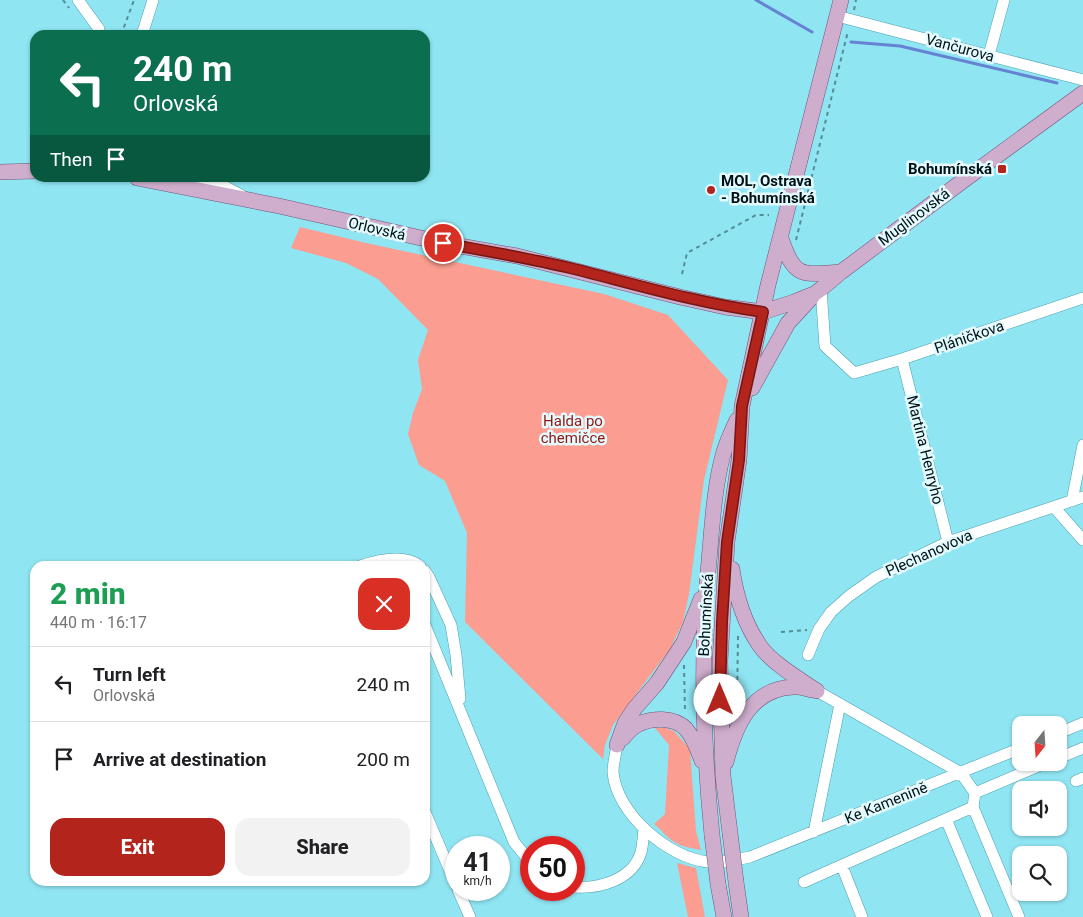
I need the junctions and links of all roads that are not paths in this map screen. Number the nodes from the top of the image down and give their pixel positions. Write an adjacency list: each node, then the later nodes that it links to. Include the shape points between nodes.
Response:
1 (78, 0): 6 (street)
2 (153, 0): 7 (street)
3 (841, 0): 5 (main road, Bohumínská)
4 (1004, 0): 8 (street)
5 (844, 18): 8 (street, Vančurova); 16 (main road, Bohumínská)
6 (99, 29)
7 (144, 30)
8 (989, 56): 9 (street, Vančurova)
9 (1083, 80)
10 (1083, 93): 17 (main road, Muglinovská)
11 (2, 170): 12 (main road)
12 (30, 171)
13 (157, 182): 15 (main road, Orlovská)
14 (208, 182): 15 (street)
15 (254, 201): 20 (main road, Orlovská, via 517,256 725,307)
16 (781, 238): 17 (main road, via 788,260 796,269 814,274); 20 (main road, Bohumínská)
17 (841, 272): 18 (main road, Muglinovská)
18 (818, 291): 20 (main road, Muglinovská); 21 (street, Pláničkova, via 824,346 854,373); 22 (main road, via 788,323)
19 (1083, 298): 21 (street, Pláničkova)
20 (763, 312): 22 (main road, Bohumínská)
21 (902, 359): 28 (street, Martina Henryho)
22 (742, 406): 27 (main road, Bohumínská, via 739,460); 30 (main road, Bohumínská, via 723,455)
23 (1083, 445): 24 (street)
24 (1078, 499): 25 (street, Plechanovova)
25 (1054, 507): 26 (street); 28 (street, Plechanovova)
26 (1083, 540)
27 (727, 542): 33 (main road, via 742,613 760,646 785,670); 44 (main road, Bohumínská, via 720,661)
28 (948, 542): 32 (street, Plechanovova, via 876,577 849,596 831,612)
29 (430, 579): 35 (street, via 451,625)
30 (707, 582): 38 (main road, via 684,642 657,683 635,708); 45 (main road, Bohumínská, via 703,681)
31 (430, 637): 35 (street)
32 (808, 654)
33 (817, 691): 34 (street); 44 (main road, via 794,686 777,690 747,710 737,726)
34 (840, 704): 43 (street); 51 (street)
35 (461, 711): 53 (street, via 514,842)
36 (1083, 723): 37 (street)
37 (1068, 729)
38 (617, 745): 45 (main road, via 638,724 668,720 685,728 702,760); 50 (street, Ke Kamenině, via 613,772 618,789)
39 (1083, 748): 41 (street)
40 (1012, 752): 43 (street, Ke Kamenině)
41 (1068, 754)
42 (1027, 771): 46 (street)
43 (961, 773): 46 (street); 51 (street, Ke Kamenině)
44 (722, 776): 62 (main road, Bohumínská, bridge)
45 (707, 788): 61 (main road, Bohumínská, bridge)
46 (975, 793): 47 (street)
47 (973, 807): 48 (street); 65 (street)
48 (946, 819): 56 (street); 64 (street)
49 (430, 824): 55 (street)
50 (644, 829): 52 (street, Ke Kamenině); 54 (street)
51 (814, 832): 52 (street, Ke Kamenině, via 733,861 707,862)
52 (666, 847): 54 (street)
53 (520, 849)
54 (641, 852): 58 (street, via 627,874)
55 (445, 859)
56 (842, 866): 57 (street); 63 (street)
57 (804, 882)
58 (585, 888)
59 (463, 901): 60 (street)
60 (470, 917)
61 (724, 917)
62 (741, 917)
63 (862, 917)
64 (987, 917)
65 (1019, 917)

